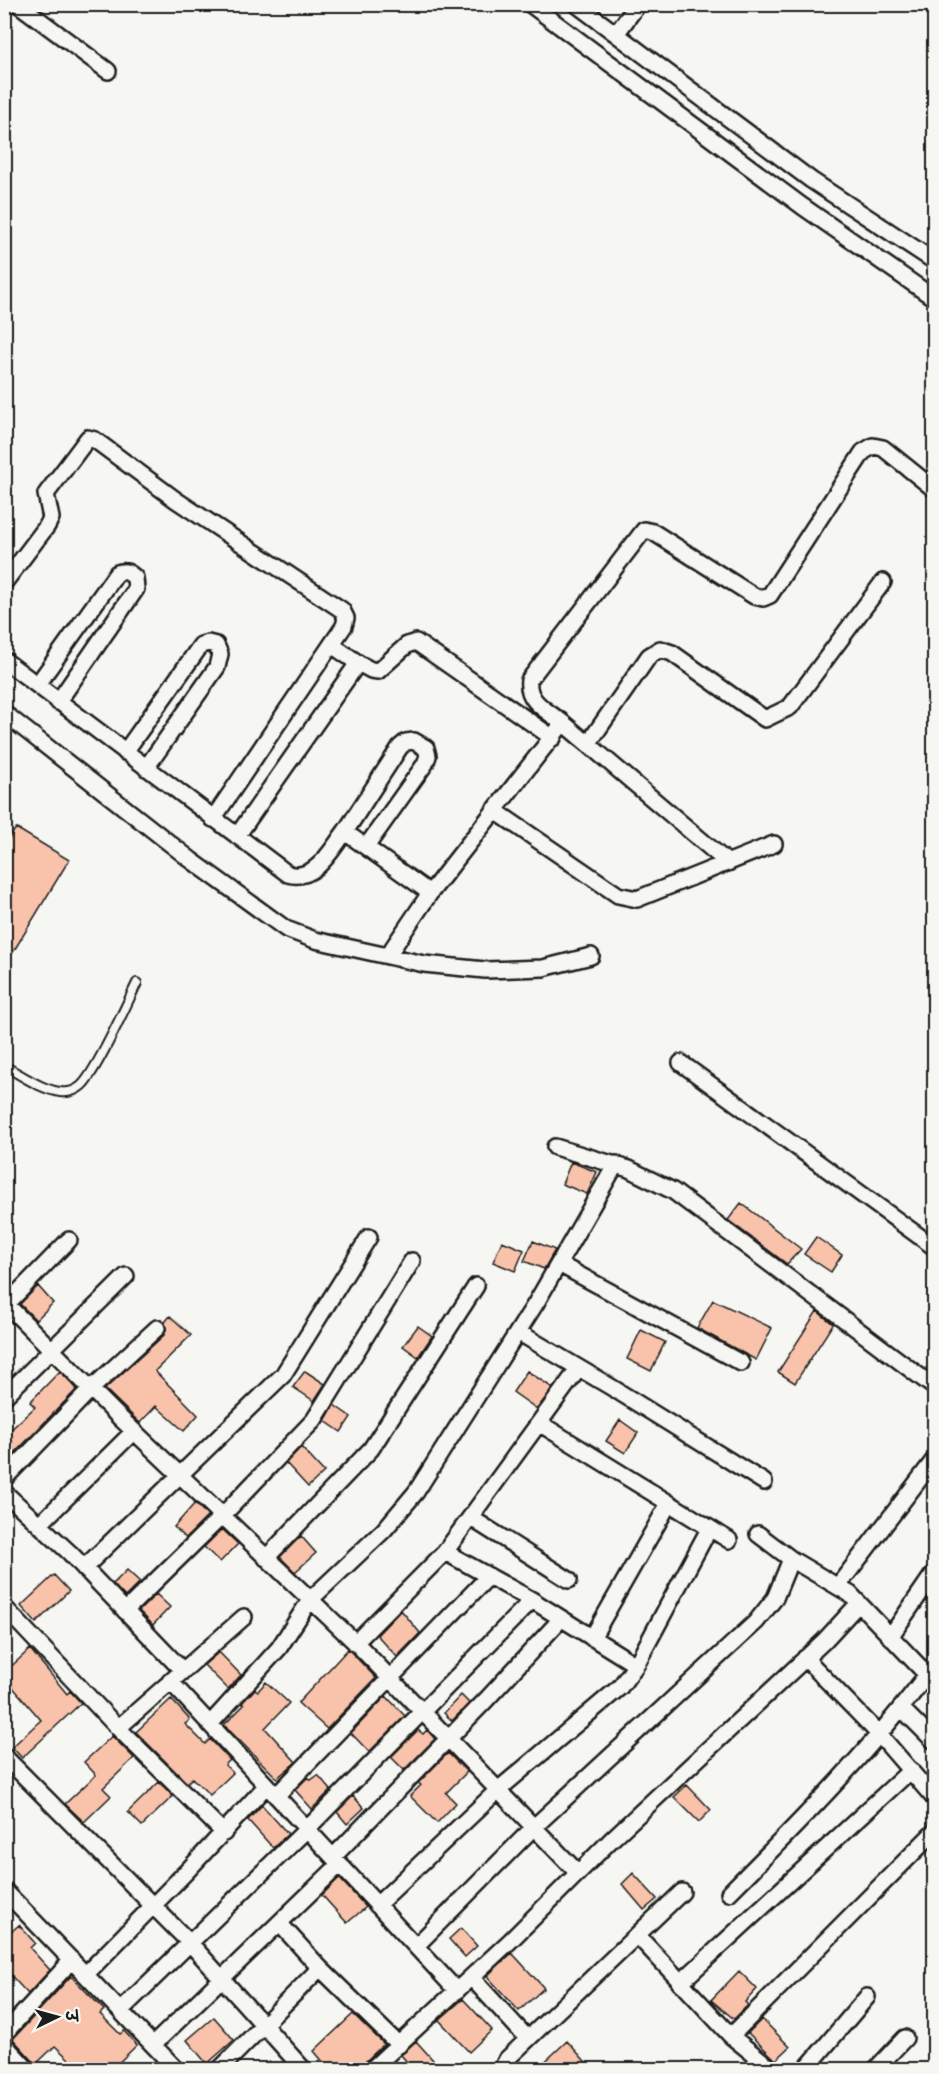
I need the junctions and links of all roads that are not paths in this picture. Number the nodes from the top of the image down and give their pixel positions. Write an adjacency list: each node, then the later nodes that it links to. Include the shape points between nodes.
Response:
1 (18, 4): 6 (street)
2 (530, 4): 8 (street, via 802,206)
3 (576, 4): 5 (street)
4 (638, 4): 5 (street)
5 (616, 34): 7 (street, via 811,180)
6 (108, 71)
7 (934, 261)
8 (934, 298)
9 (934, 489): 18 (street, via 883,447 873,446 863,452 770,595 763,598 644,530 529,680 532,699)
10 (883, 582): 20 (street, via 790,707 776,715 765,718 672,652 660,649 649,656)
11 (4, 583): 12 (street, via 47,526 51,518 46,494 88,438 342,610 344,626)
12 (332, 645): 13 (street); 24 (street)
13 (358, 663): 19 (street, via 378,671 407,645 416,642); 26 (street)
14 (6, 664): 15 (street)
15 (37, 685): 16 (street); 16 (street, via 117,573 130,573 136,589)
16 (58, 702): 21 (street)
17 (4, 713): 31 (street, via 286,929 315,940)
18 (563, 723): 19 (street); 20 (street)
19 (553, 738): 23 (street)
20 (588, 744): 29 (street)
21 (125, 752): 22 (street); 22 (street, via 201,645 216,645 220,654 217,667)
22 (146, 768): 24 (street)
23 (494, 810): 29 (street, via 618,895 637,899); 30 (street)
24 (213, 819): 26 (street)
25 (345, 832): 26 (street, via 311,873 299,877 288,874); 28 (street); 28 (street, via 400,747 414,741 426,748 425,764)
26 (237, 836)
27 (774, 844): 29 (street)
28 (366, 847): 30 (street)
29 (728, 863)
30 (430, 893): 31 (street)
31 (388, 955): 32 (street, via 424,964 516,971)
32 (591, 956)
33 (137, 983): 35 (lane, via 93,1069 74,1091 61,1093 45,1088)
34 (681, 1063): 40 (street)
35 (4, 1066)
36 (555, 1147): 37 (street)
37 (616, 1164): 42 (street); 51 (street, via 673,1191)
38 (369, 1237): 57 (street, via 283,1374)
39 (69, 1240): 45 (street)
40 (934, 1247)
41 (412, 1261): 62 (street, via 314,1420)
42 (559, 1264): 47 (street); 49 (street)
43 (126, 1276): 48 (street)
44 (476, 1286): 69 (street, via 370,1449)
45 (6, 1306): 48 (street)
46 (157, 1328): 52 (street)
47 (518, 1332): 50 (street); 76 (street, via 403,1509)
48 (51, 1348): 52 (street); 53 (street)
49 (741, 1363)
50 (579, 1368): 54 (street); 59 (street)
51 (934, 1387)
52 (92, 1389): 55 (street); 58 (street)
53 (4, 1397)
54 (539, 1423): 61 (street); 63 (street)
55 (134, 1431): 57 (street); 64 (street)
56 (934, 1460): 75 (street)
57 (181, 1474): 62 (street); 71 (street)
58 (4, 1479)
59 (764, 1482)
60 (4, 1492): 64 (street)
61 (668, 1505): 65 (street); 84 (street)
62 (223, 1515): 69 (street); 80 (street)
63 (471, 1518): 68 (street); 74 (street)
64 (39, 1525): 71 (street)
65 (709, 1528): 67 (street); 87 (street)
66 (758, 1534): 70 (street)
67 (729, 1540)
68 (446, 1552): 73 (street); 85 (street)
69 (266, 1558): 76 (street)
70 (791, 1559): 75 (street); 104 (street, via 775,1598 756,1622)
71 (84, 1568): 80 (street)
72 (934, 1573): 83 (street)
73 (489, 1576): 77 (street); 90 (street)
74 (569, 1580)
75 (838, 1586): 78 (street)
76 (310, 1600): 85 (street); 94 (street, via 279,1648)
77 (532, 1600): 82 (street); 93 (street)
78 (859, 1603): 83 (street); 86 (street)
79 (4, 1607): 95 (street)
80 (124, 1611): 88 (street)
81 (244, 1617): 88 (street)
82 (561, 1619): 84 (street); 97 (street)
83 (890, 1637): 89 (street)
84 (592, 1638): 87 (street)
85 (355, 1643): 90 (street)
86 (805, 1658): 96 (street); 109 (street)
87 (636, 1665): 101 (street, via 610,1697)
88 (182, 1670): 91 (street)
89 (932, 1675): 92 (street)
90 (391, 1679): 93 (street); 102 (street)
91 (170, 1681): 94 (street); 95 (street)
92 (901, 1708): 96 (street); 98 (street)
93 (421, 1710): 97 (street); 105 (street)
94 (211, 1723): 102 (street)
95 (118, 1728): 107 (street)
96 (878, 1733): 100 (street); 112 (street)
97 (448, 1738): 101 (street); 108 (street)
98 (934, 1741)
99 (4, 1756): 113 (street)
100 (911, 1770): 103 (street); 124 (street)
101 (498, 1790): 104 (street); 114 (street)
102 (271, 1791): 105 (street); 107 (street)
103 (934, 1798)
104 (533, 1828): 109 (street); 118 (street)
105 (307, 1830): 108 (street); 117 (street)
106 (934, 1832): 130 (street)
107 (224, 1833): 113 (street)
108 (336, 1861): 114 (street); 115 (street)
109 (578, 1873): 122 (street)
110 (4, 1890): 119 (street)
111 (682, 1892): 116 (street)
112 (729, 1893)
113 (153, 1905): 117 (street); 121 (street)
114 (377, 1905): 118 (street)
115 (280, 1924): 120 (street); 123 (street)
116 (637, 1935): 124 (street); 132 (street)
117 (189, 1942): 123 (street); 127 (street)
118 (416, 1946): 125 (street)
119 (72, 1960): 121 (street); 129 (street)
120 (320, 1968): 128 (street); 135 (street)
121 (86, 1974): 127 (street)
122 (471, 1977): 125 (street); 132 (street)
123 (223, 1980): 128 (street); 134 (street)
124 (680, 1983): 130 (street)
125 (457, 1991): 135 (street)
126 (867, 1997): 143 (street)
127 (122, 2009): 134 (street)
128 (263, 2026): 139 (street); 140 (street)
129 (4, 2034)
130 (731, 2036): 142 (street)
131 (905, 2038): 144 (street)
132 (528, 2040): 136 (street)
133 (4, 2044): 137 (street)
134 (154, 2044): 138 (street)
135 (399, 2045): 141 (street)
136 (501, 2069)
137 (28, 2070)
138 (177, 2070)
139 (219, 2070)
140 (304, 2070)
141 (371, 2070)
142 (773, 2070)
143 (805, 2070)
144 (875, 2070)

